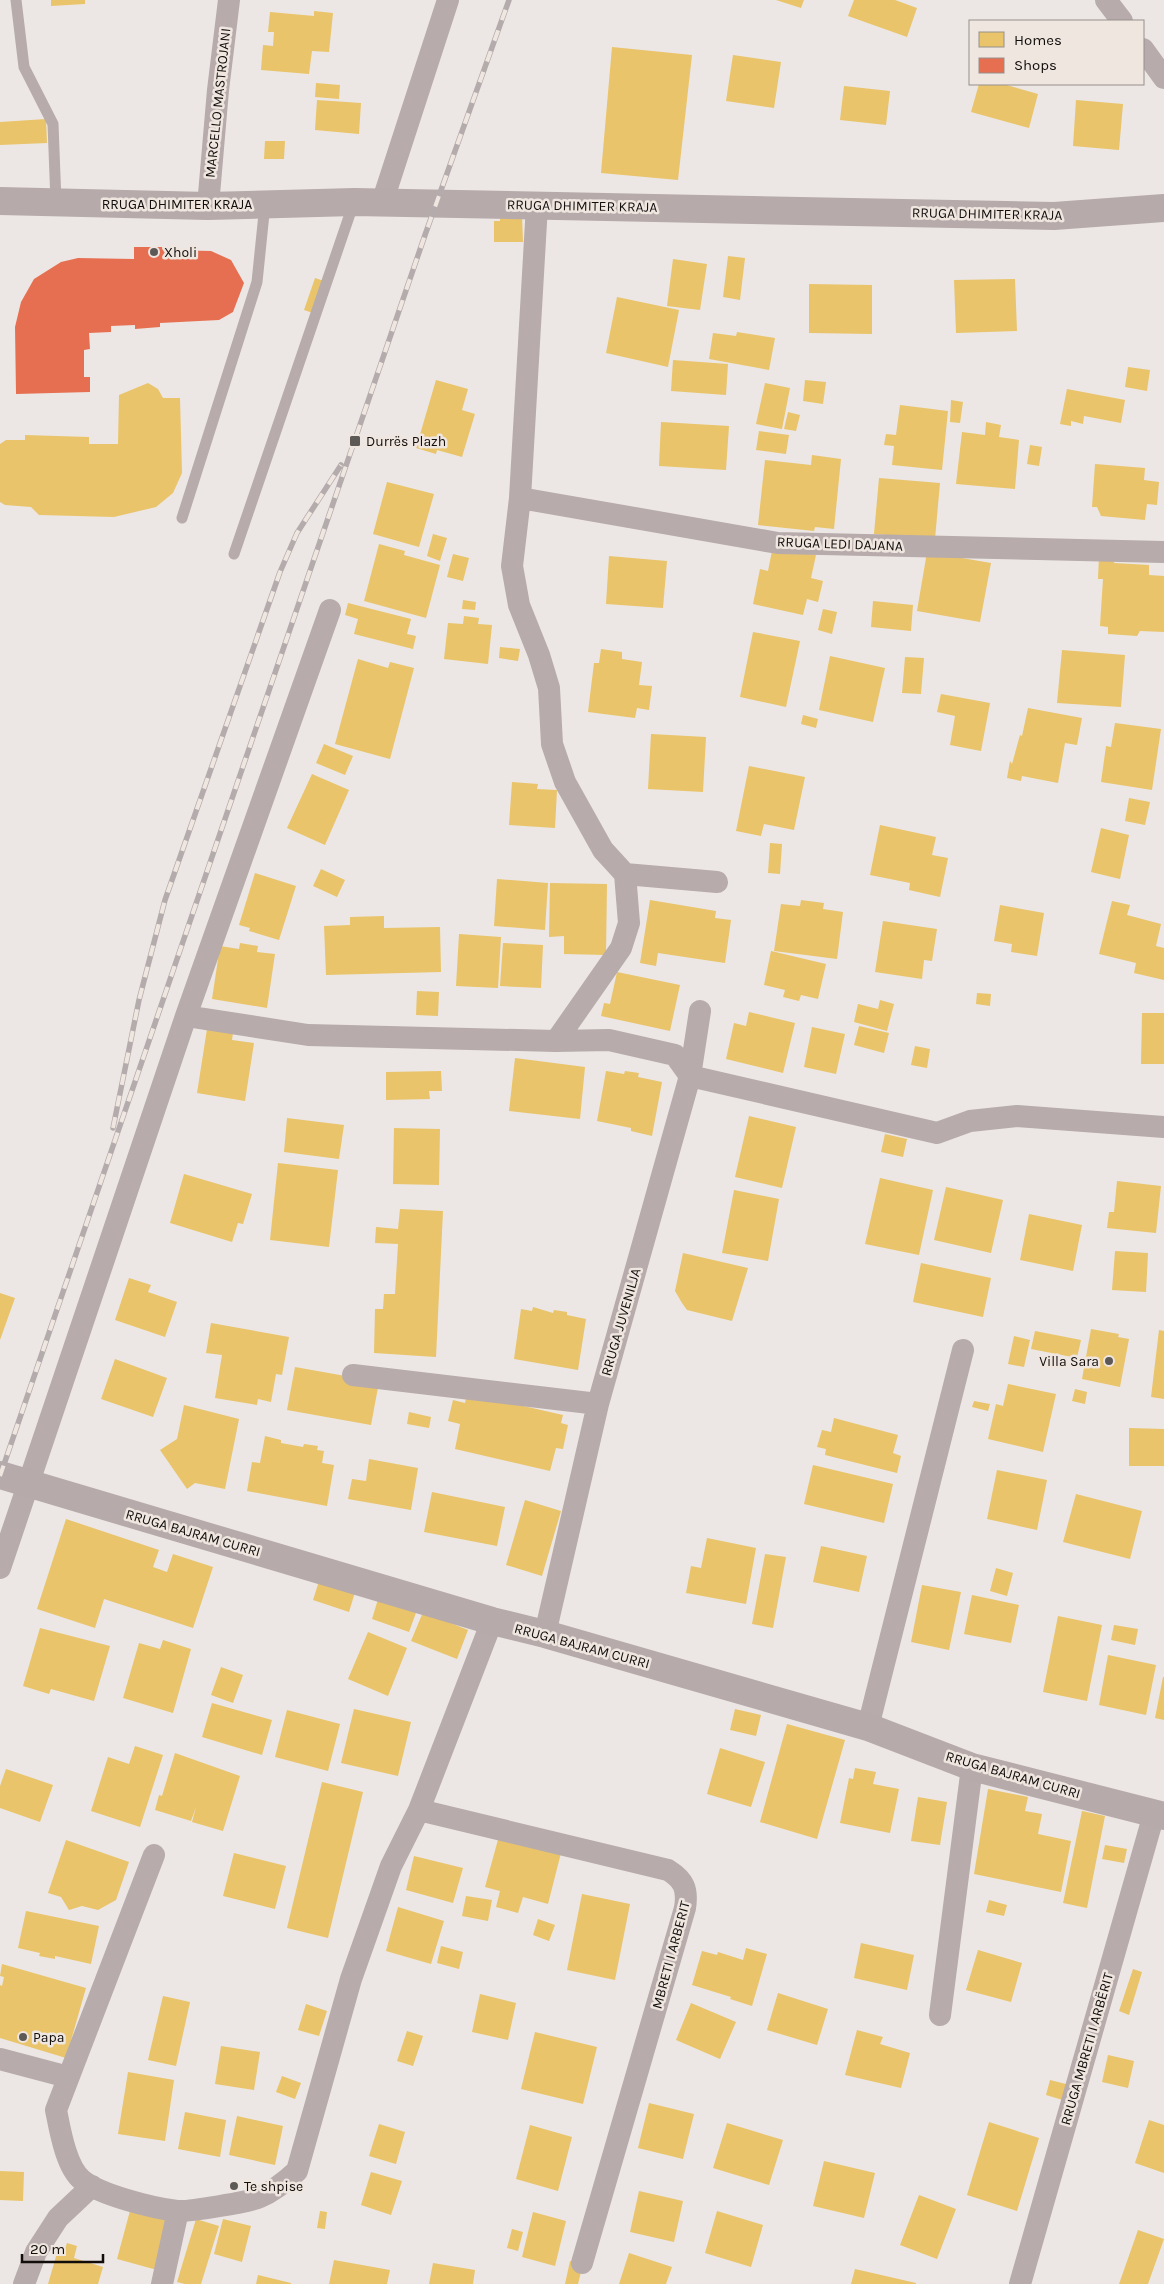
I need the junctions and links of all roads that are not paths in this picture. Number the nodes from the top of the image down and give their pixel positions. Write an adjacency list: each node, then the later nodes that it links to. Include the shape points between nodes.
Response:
1 (16, 0): 8 (lane, via 24,67 53,124)
2 (228, 0): 14 (street, MARCELLO MASTROJANI)
3 (448, 0): 10 (street)
4 (1106, 0): 5 (street)
5 (1121, 20)
6 (1144, 50): 7 (street)
7 (1164, 78)
8 (56, 202): 13 (main road, RRUGA DHIMITER KRAJA); 14 (main road, RRUGA DHIMITER KRAJA)
9 (354, 202): 10 (main road, RRUGA DHIMITER KRAJA); 11 (main road, RRUGA DHIMITER KRAJA); 19 (lane)
10 (382, 203): 12 (main road, RRUGA DHIMITER KRAJA)
11 (265, 204): 14 (main road, RRUGA DHIMITER KRAJA); 17 (lane, via 257,282)
12 (537, 205): 15 (main road, RRUGA DHIMITER KRAJA, via 1054,216); 16 (street)
13 (1, 206)
14 (208, 206)
15 (1164, 208)
16 (520, 498): 18 (street, RRUGA LEDI DAJANA, via 778,543); 21 (street, via 512,566 519,605 540,655 549,688 552,744 565,782 603,850)
17 (182, 518)
18 (1164, 552)
19 (234, 554)
20 (330, 610): 24 (street)
21 (625, 874): 22 (street); 25 (street, via 629,924 621,948)
22 (717, 882)
23 (700, 1011): 26 (street, RRUGA JUVENILJA)
24 (186, 1016): 25 (street, via 308,1035); 32 (street)
25 (556, 1041): 26 (street, via 610,1040 676,1055)
26 (690, 1076): 27 (street, via 937,1133 970,1122 1017,1116); 30 (street, RRUGA JUVENILJA)
27 (1164, 1127)
28 (963, 1350): 36 (street)
29 (353, 1375): 30 (street)
30 (598, 1404): 35 (street, RRUGA JUVENILJA)
31 (0, 1475): 32 (main road, RRUGA BAJRAM CURRI)
32 (29, 1484): 33 (street); 34 (main road, RRUGA BAJRAM CURRI)
33 (0, 1568)
34 (492, 1621): 35 (main road, RRUGA BAJRAM CURRI); 38 (street)
35 (545, 1634): 36 (main road, RRUGA BAJRAM CURRI)
36 (868, 1727): 37 (main road, RRUGA BAJRAM CURRI)
37 (972, 1767): 39 (main road, RRUGA BAJRAM CURRI); 41 (street)
38 (419, 1810): 45 (street, via 391,1866 351,1979 297,2171 285,2183 258,2198); 46 (street, MBRETI I ARBERIT, via 668,1870 686,1886 685,1908)
39 (1159, 1815): 49 (street, RRUGA MBRETI I ARBËRIT)
40 (154, 1855): 43 (street)
41 (940, 2015)
42 (0, 2059): 43 (street)
43 (68, 2077): 44 (street, via 56,2110 61,2136 73,2167 82,2180)
44 (92, 2186): 45 (street, via 128,2200); 47 (street, via 58,2218 36,2252)
45 (178, 2211): 48 (street)
46 (582, 2263)
47 (24, 2284)
48 (162, 2284)
49 (1020, 2284)

